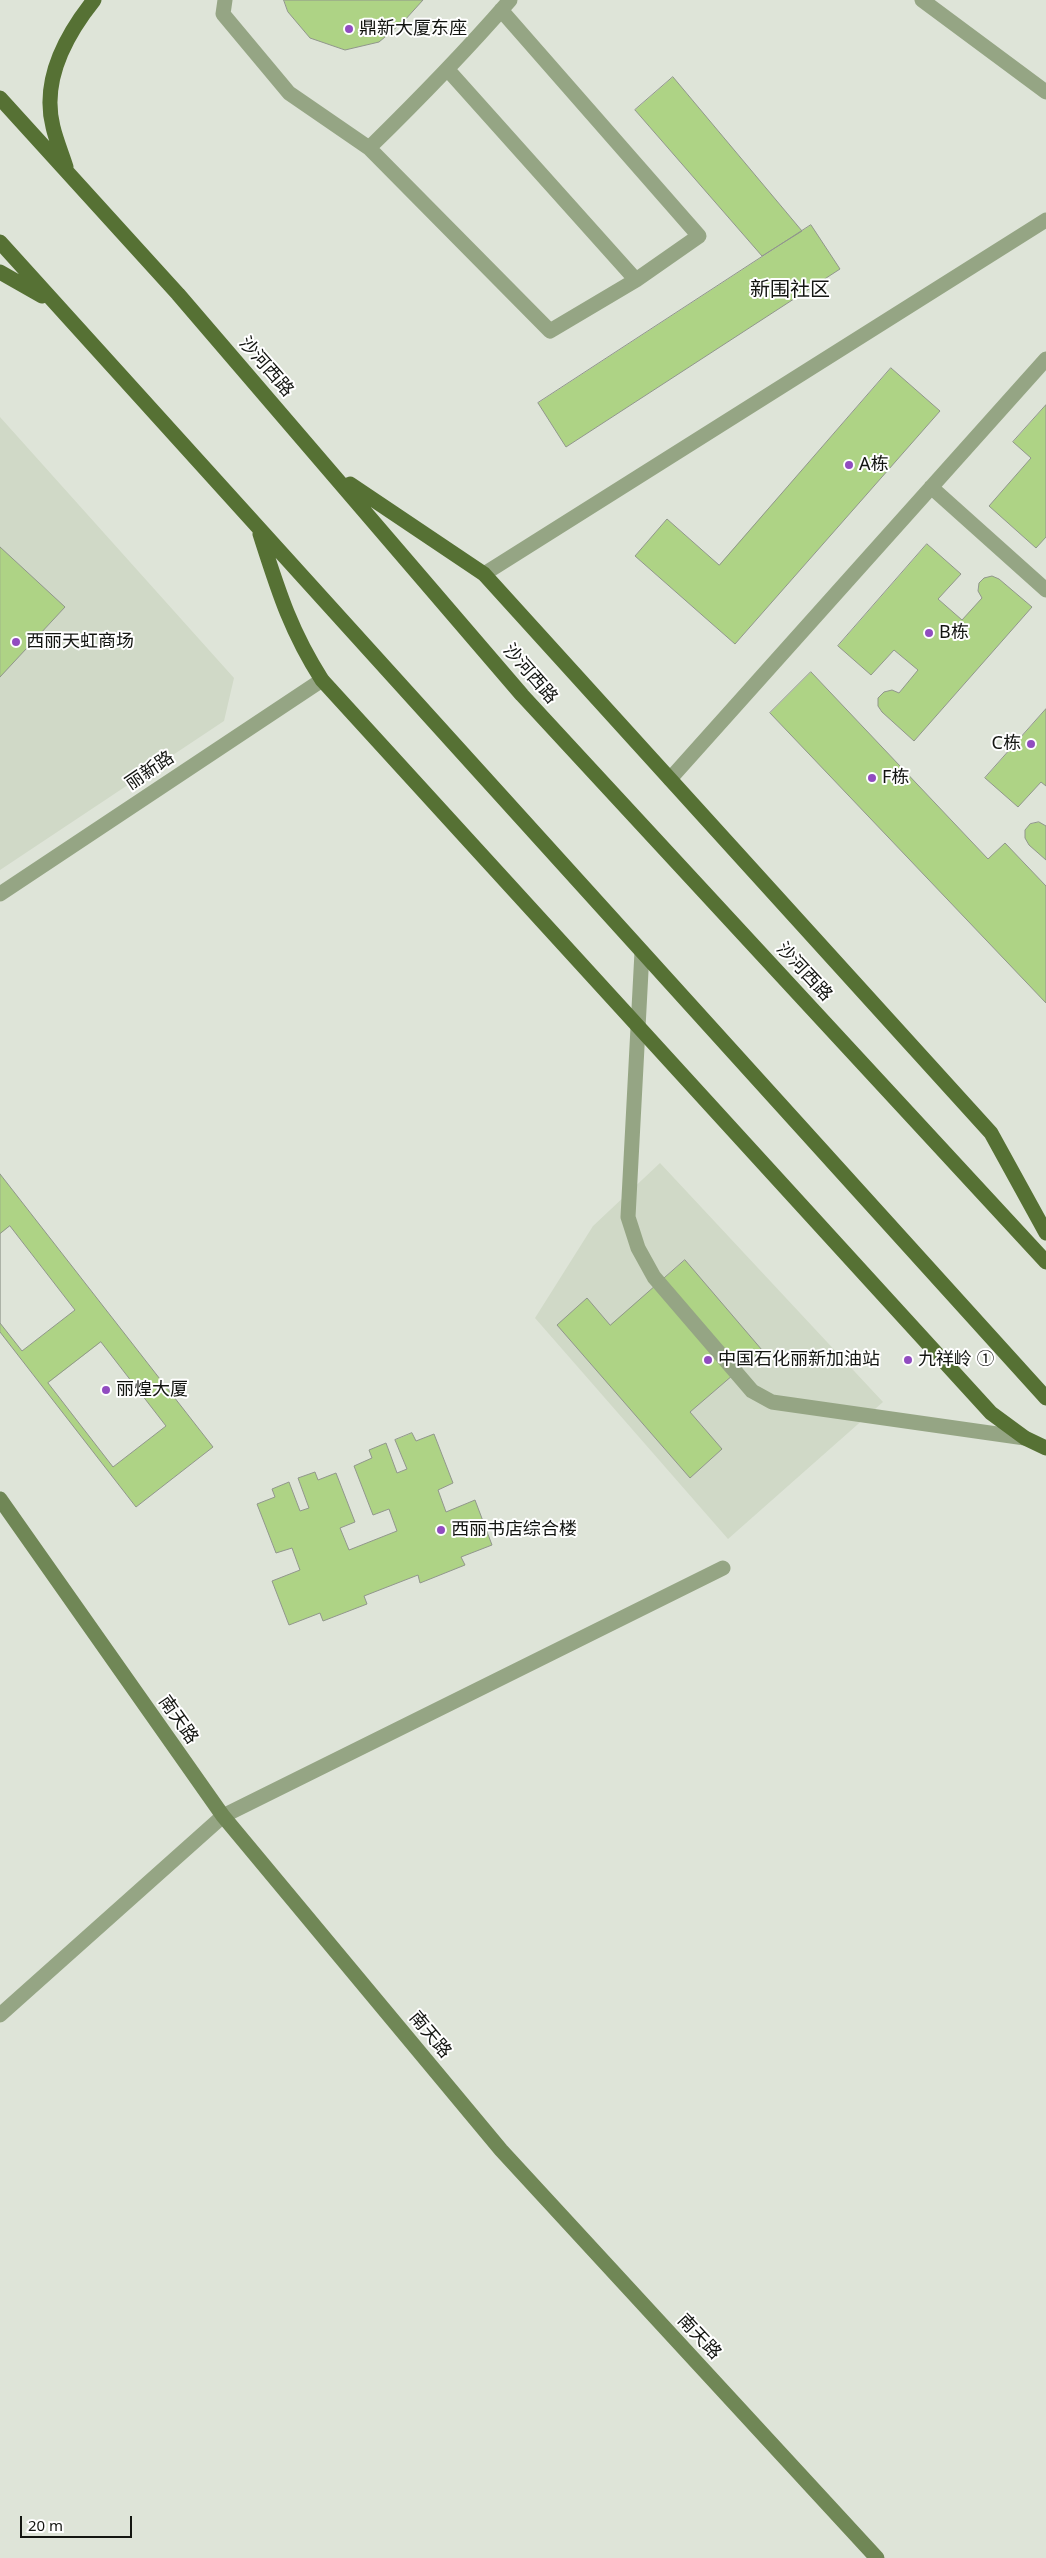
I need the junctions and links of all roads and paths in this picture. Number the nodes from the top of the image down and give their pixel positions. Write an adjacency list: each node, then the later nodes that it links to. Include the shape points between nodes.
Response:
1 (94, 0): 9 (main road, via 74,26 59,55 50,93 52,126)
2 (226, 0): 8 (street, via 223,14 289,93)
3 (922, 0): 6 (street)
4 (506, 5): 5 (street); 13 (street, via 700,236)
5 (448, 70): 8 (street); 13 (street)
6 (1046, 92)
7 (0, 98): 9 (main road, 沙河西路)
8 (369, 148): 13 (street, via 550,330)
9 (69, 173): 16 (main road, 沙河西路)
10 (1046, 220): 19 (street)
11 (0, 242): 14 (main road)
12 (0, 272): 14 (main road)
13 (636, 280)
14 (57, 305): 18 (main road)
15 (1046, 358): 17 (street)
16 (322, 462): 19 (main road, via 366,496); 28 (main road, 沙河西路, via 529,702)
17 (931, 487): 20 (street); 22 (street)
18 (258, 528): 21 (main road, via 284,610 301,648); 24 (main road)
19 (484, 574): 22 (main road)
20 (1043, 583)
21 (322, 680): 23 (street, 丽新路); 25 (main road)
22 (670, 779): 26 (main road, via 991,1132)
23 (0, 894)
24 (642, 952): 25 (street); 29 (main road)
25 (638, 1027): 30 (main road, via 991,1413); 30 (street, via 630,1225 654,1277 752,1391 772,1402)
26 (1042, 1213): 27 (main road)
27 (1046, 1233)
28 (1046, 1262)
29 (1046, 1398)
30 (1025, 1438): 31 (main road)
31 (1046, 1448)
32 (0, 1499): 34 (street, 南天路)
33 (723, 1568): 34 (street)
34 (223, 1816): 35 (street); 36 (street, 南天路, via 501,2150)
35 (0, 2015)
36 (877, 2558)

